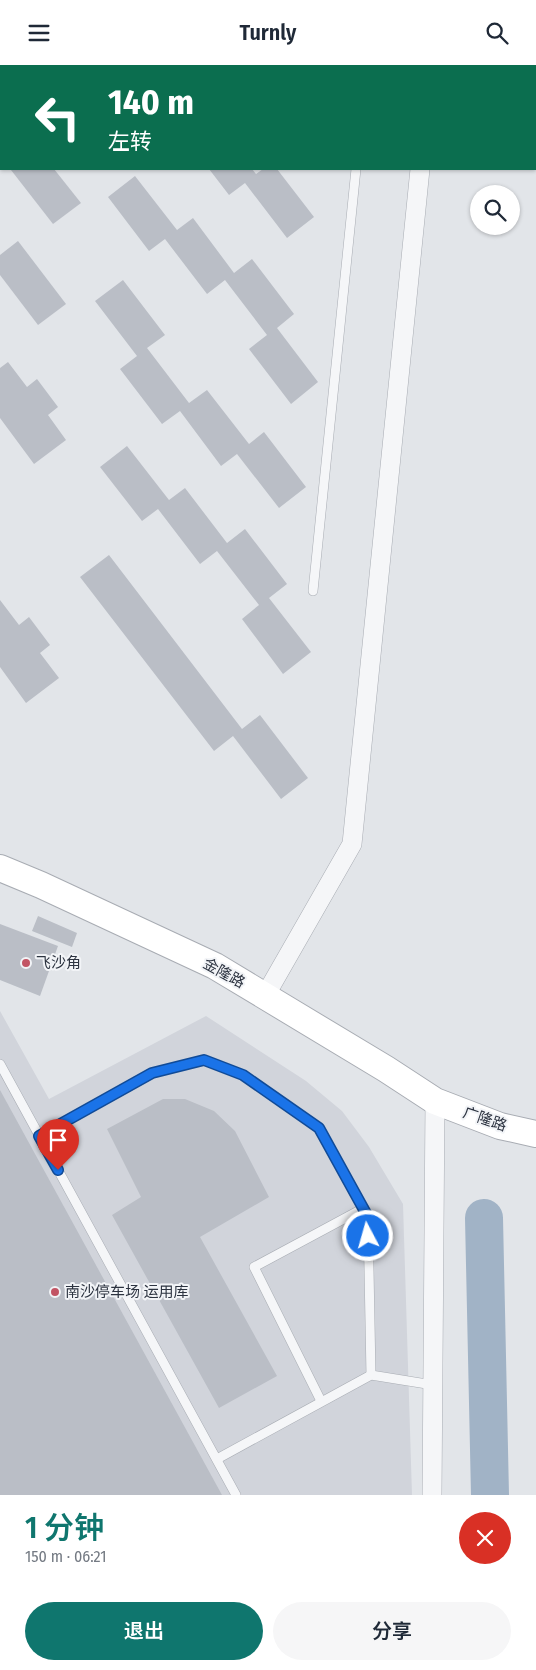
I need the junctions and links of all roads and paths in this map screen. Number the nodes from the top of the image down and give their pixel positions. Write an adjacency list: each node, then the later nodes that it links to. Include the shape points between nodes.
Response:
1 (356, 170): 3 (lane)
2 (420, 170): 5 (street, via 352,844)
3 (312, 591)
4 (0, 868): 5 (main road, 金隆路, via 215,966)
5 (265, 996): 7 (main road, 金隆路)
6 (0, 1064): 9 (lane)
7 (435, 1101): 8 (main road, 广隆路, via 500,1126); 12 (street)
8 (536, 1134)
9 (39, 1136): 10 (lane, via 152,1073 204,1060 243,1075 319,1128); 14 (lane)
10 (364, 1208): 11 (lane, via 368,1217); 13 (lane, via 254,1267)
11 (371, 1375): 12 (lane); 13 (lane)
12 (433, 1385): 16 (street)
13 (320, 1401): 14 (lane)
14 (217, 1459): 15 (lane)
15 (236, 1495)
16 (432, 1495)

